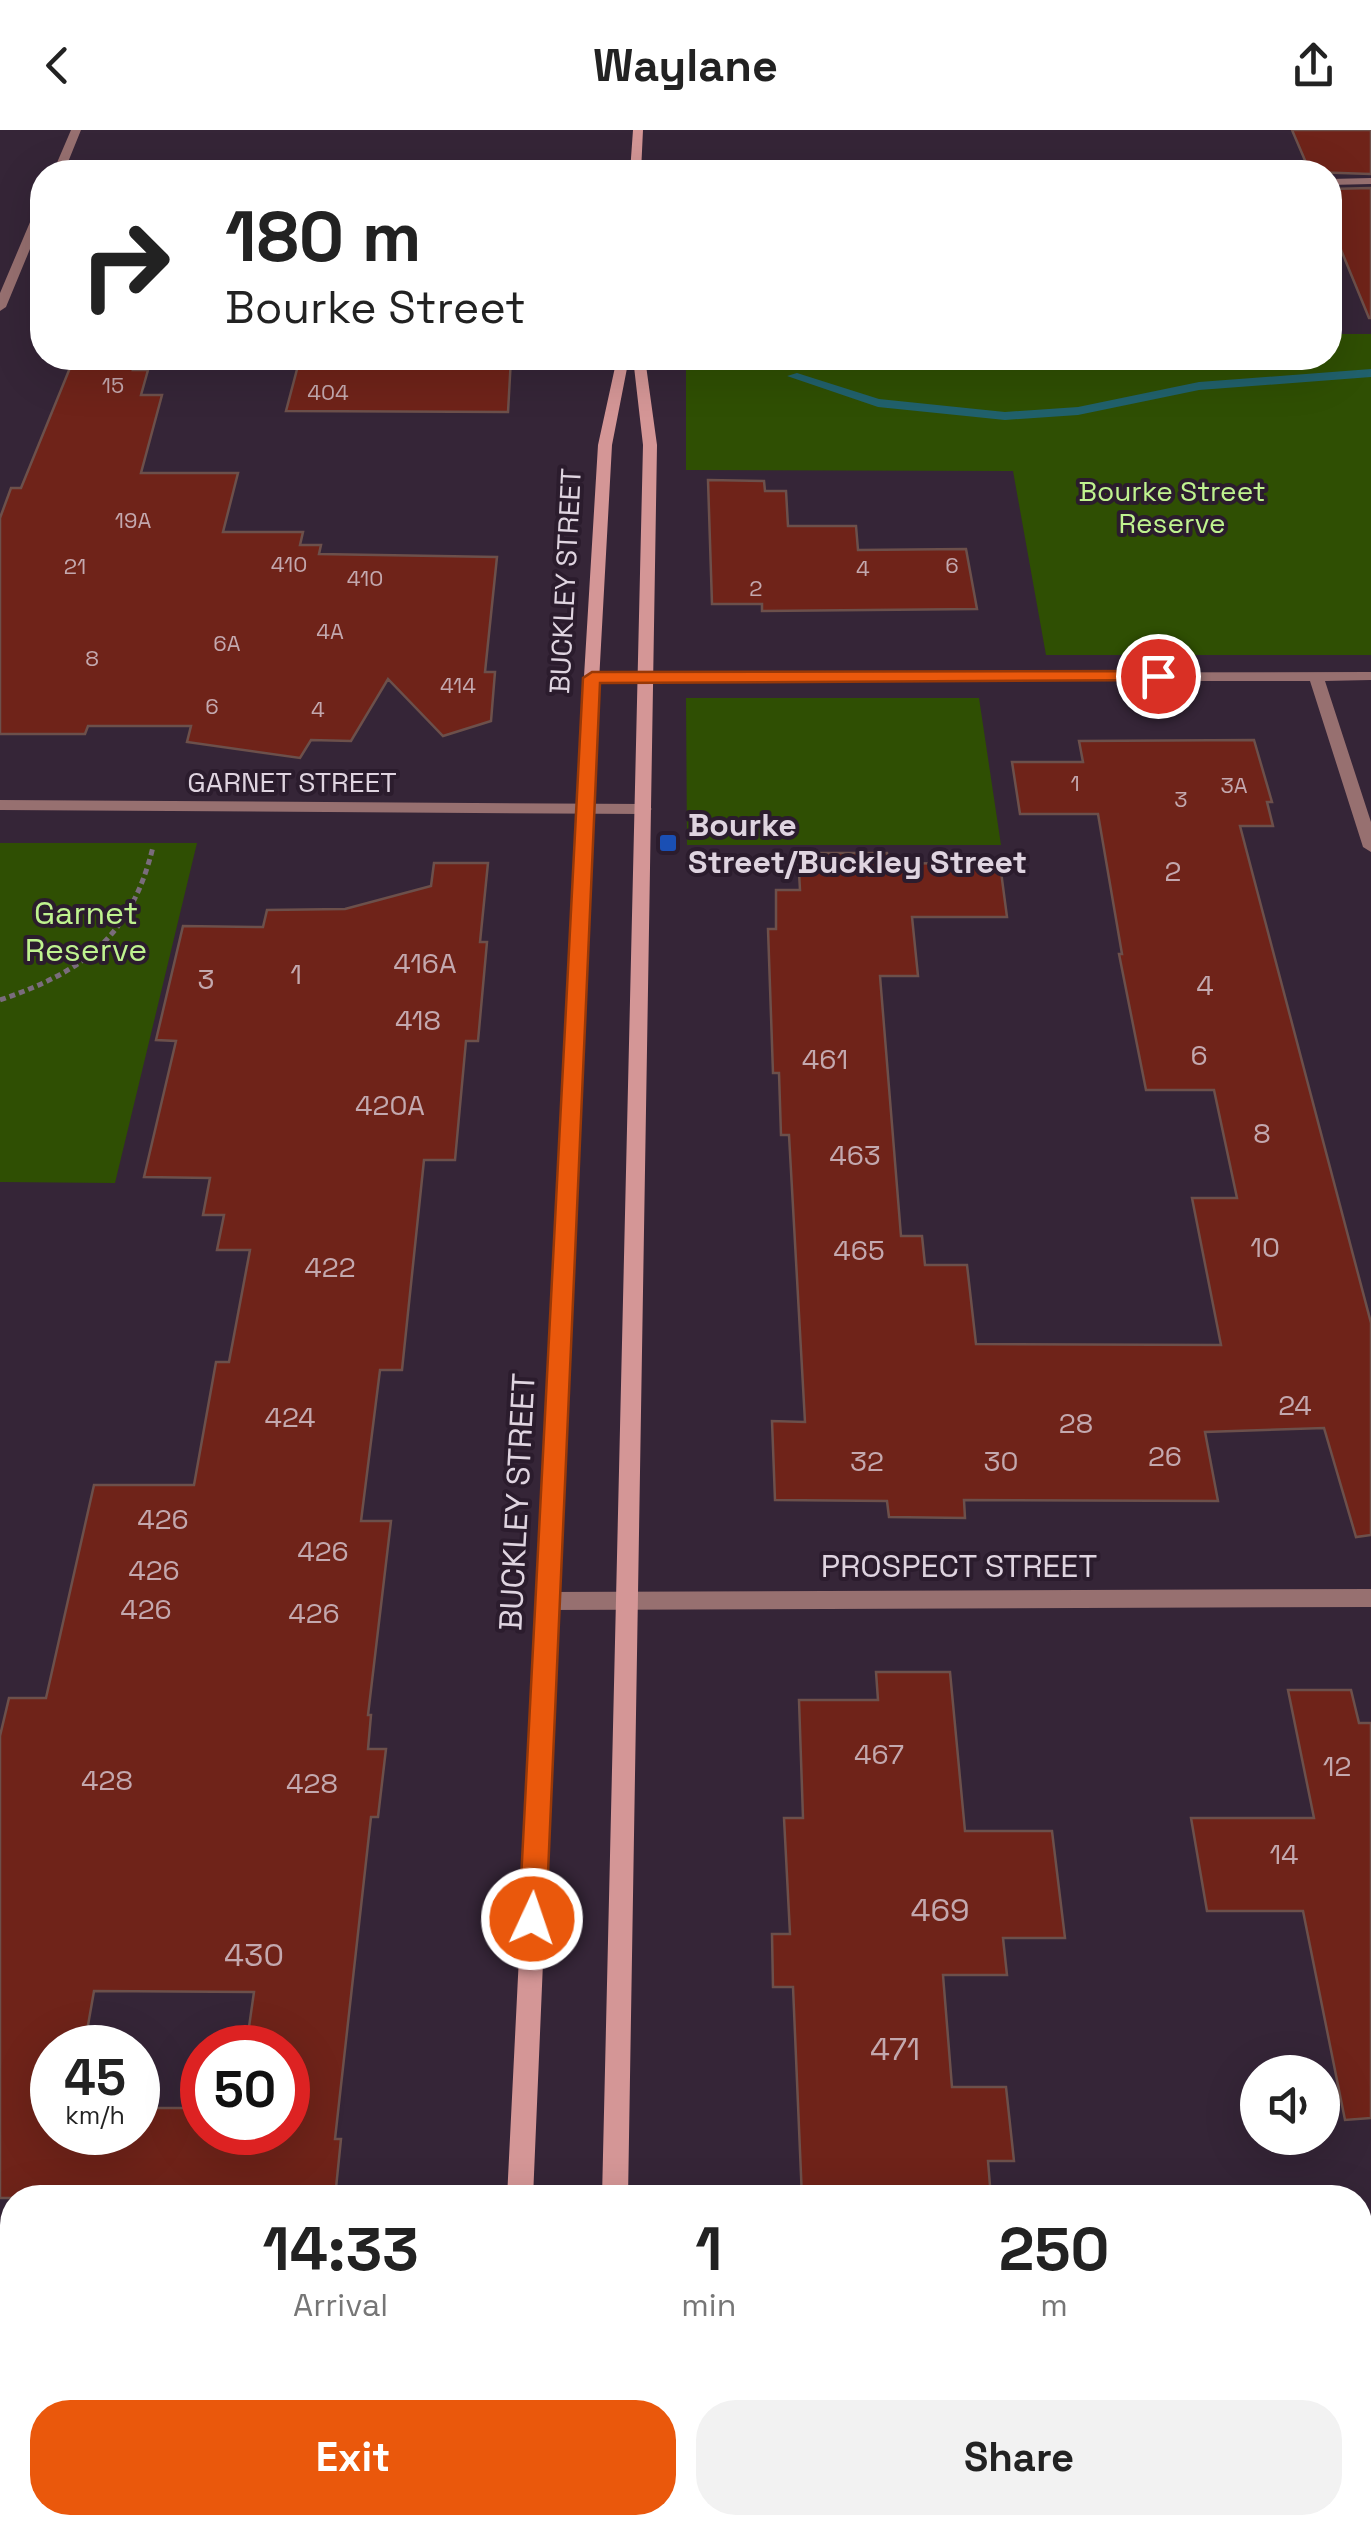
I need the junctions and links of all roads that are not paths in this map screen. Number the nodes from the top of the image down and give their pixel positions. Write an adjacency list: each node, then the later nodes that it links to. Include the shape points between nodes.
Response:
1 (76, 130): 3 (street)
2 (638, 130): 4 (main road)
3 (63, 160)
4 (637, 160)
5 (1342, 182): 6 (street)
6 (1371, 182)
7 (30, 236): 8 (street)
8 (0, 307)
9 (621, 370): 14 (main road, BUCKLEY STREET, via 605,445)
10 (641, 370): 13 (main road, via 650,445)
11 (1316, 676): 12 (street); 13 (street); 18 (street)
12 (1371, 676)
13 (646, 677): 14 (street); 17 (main road)
14 (592, 678): 16 (main road, BUCKLEY STREET)
15 (0, 806): 16 (street, GARNET STREET)
16 (584, 809): 17 (street); 21 (main road, BUCKLEY STREET)
17 (644, 810): 20 (main road)
18 (1371, 848)
19 (1371, 1598): 20 (street, PROSPECT STREET)
20 (629, 1600): 21 (street, PROSPECT STREET); 23 (main road)
21 (547, 1601): 22 (main road, BUCKLEY STREET)
22 (521, 2185)
23 (616, 2185)

